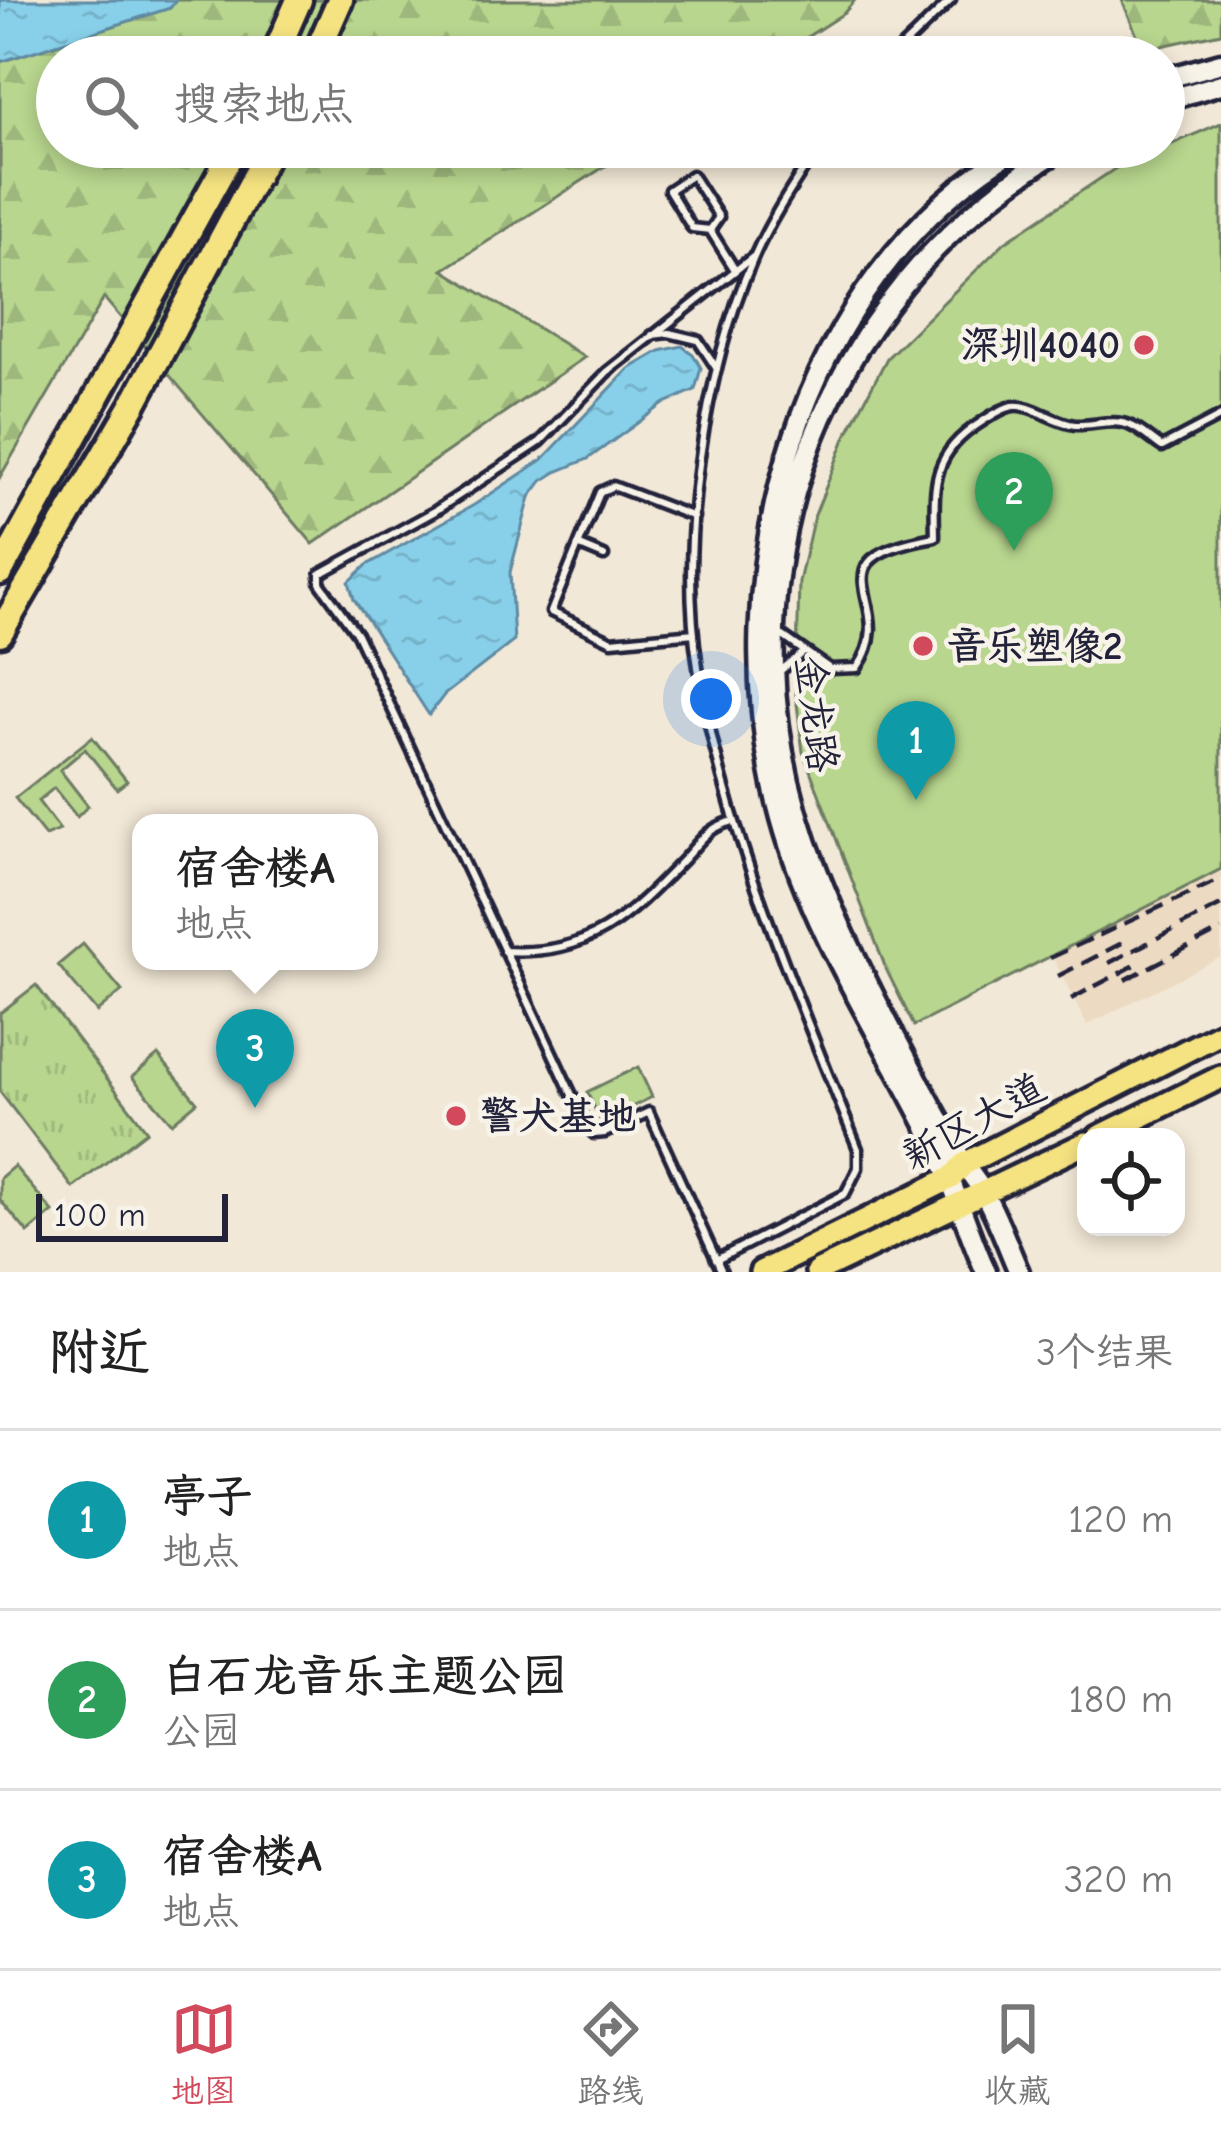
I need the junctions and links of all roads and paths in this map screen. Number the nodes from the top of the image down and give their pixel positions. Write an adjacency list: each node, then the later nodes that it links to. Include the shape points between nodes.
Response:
1 (299, 0): 4 (highway)
2 (340, 0): 5 (highway)
3 (951, 0): 6 (lane)
4 (283, 36)
5 (324, 36)
6 (914, 36)
7 (1221, 63): 8 (main road)
8 (1185, 73)
9 (1221, 84): 10 (main road)
10 (1185, 95)
11 (223, 168): 25 (highway)
12 (260, 168): 27 (highway)
13 (805, 168): 17 (lane)
14 (990, 168): 37 (main road, 金龙路, via 911,237 834,344 780,483 758,641 782,819 828,934)
15 (1035, 168): 26 (main road, 金龙路, via 974,210 903,284 854,352 800,470)
16 (710, 230): 16 (lane, via 719,217 692,175 669,190 692,228); 18 (lane)
17 (754, 256): 18 (lane); 20 (lane)
18 (735, 270): 19 (lane)
19 (651, 335): 20 (lane, via 698,340); 32 (lane, via 540,442 320,574 357,634)
20 (719, 372): 22 (lane)
21 (1221, 416): 29 (lane, via 1162,447 1121,423 1076,425 1012,406 990,416 941,461 933,485 935,537 899,542 876,554 864,574 873,632 862,662 837,671)
22 (694, 517): 23 (lane, via 613,487 601,491); 28 (lane)
23 (578, 546): 24 (lane); 28 (lane, via 551,612 612,640)
24 (604, 556)
25 (0, 572)
26 (774, 622): 29 (lane); 30 (main road, 金龙路)
27 (0, 633)
28 (694, 633): 31 (lane)
29 (805, 652): 30 (lane)
30 (774, 685): 37 (main road, 金龙路, via 787,771 818,874)
31 (734, 821): 32 (lane, via 704,831 635,907 587,939 557,951); 40 (lane, via 858,1149 858,1168 845,1194)
32 (504, 951): 40 (lane, via 587,1127 605,1133 649,1112)
33 (1221, 1034): 37 (main road, 新区大道)
34 (1221, 1077): 35 (main road, 新区大道)
35 (1117, 1128)
36 (1077, 1148): 38 (main road, 新区大道)
37 (958, 1171): 38 (main road, 金龙路); 39 (main road, 金龙路); 42 (main road, 新区大道)
38 (985, 1195): 39 (main road, 新区大道); 45 (main road, 金龙路)
39 (962, 1203): 43 (main road, 新区大道); 44 (main road, 金龙路)
40 (716, 1260): 41 (lane)
41 (722, 1272)
42 (761, 1272)
43 (817, 1272)
44 (986, 1272)
45 (1018, 1272)

